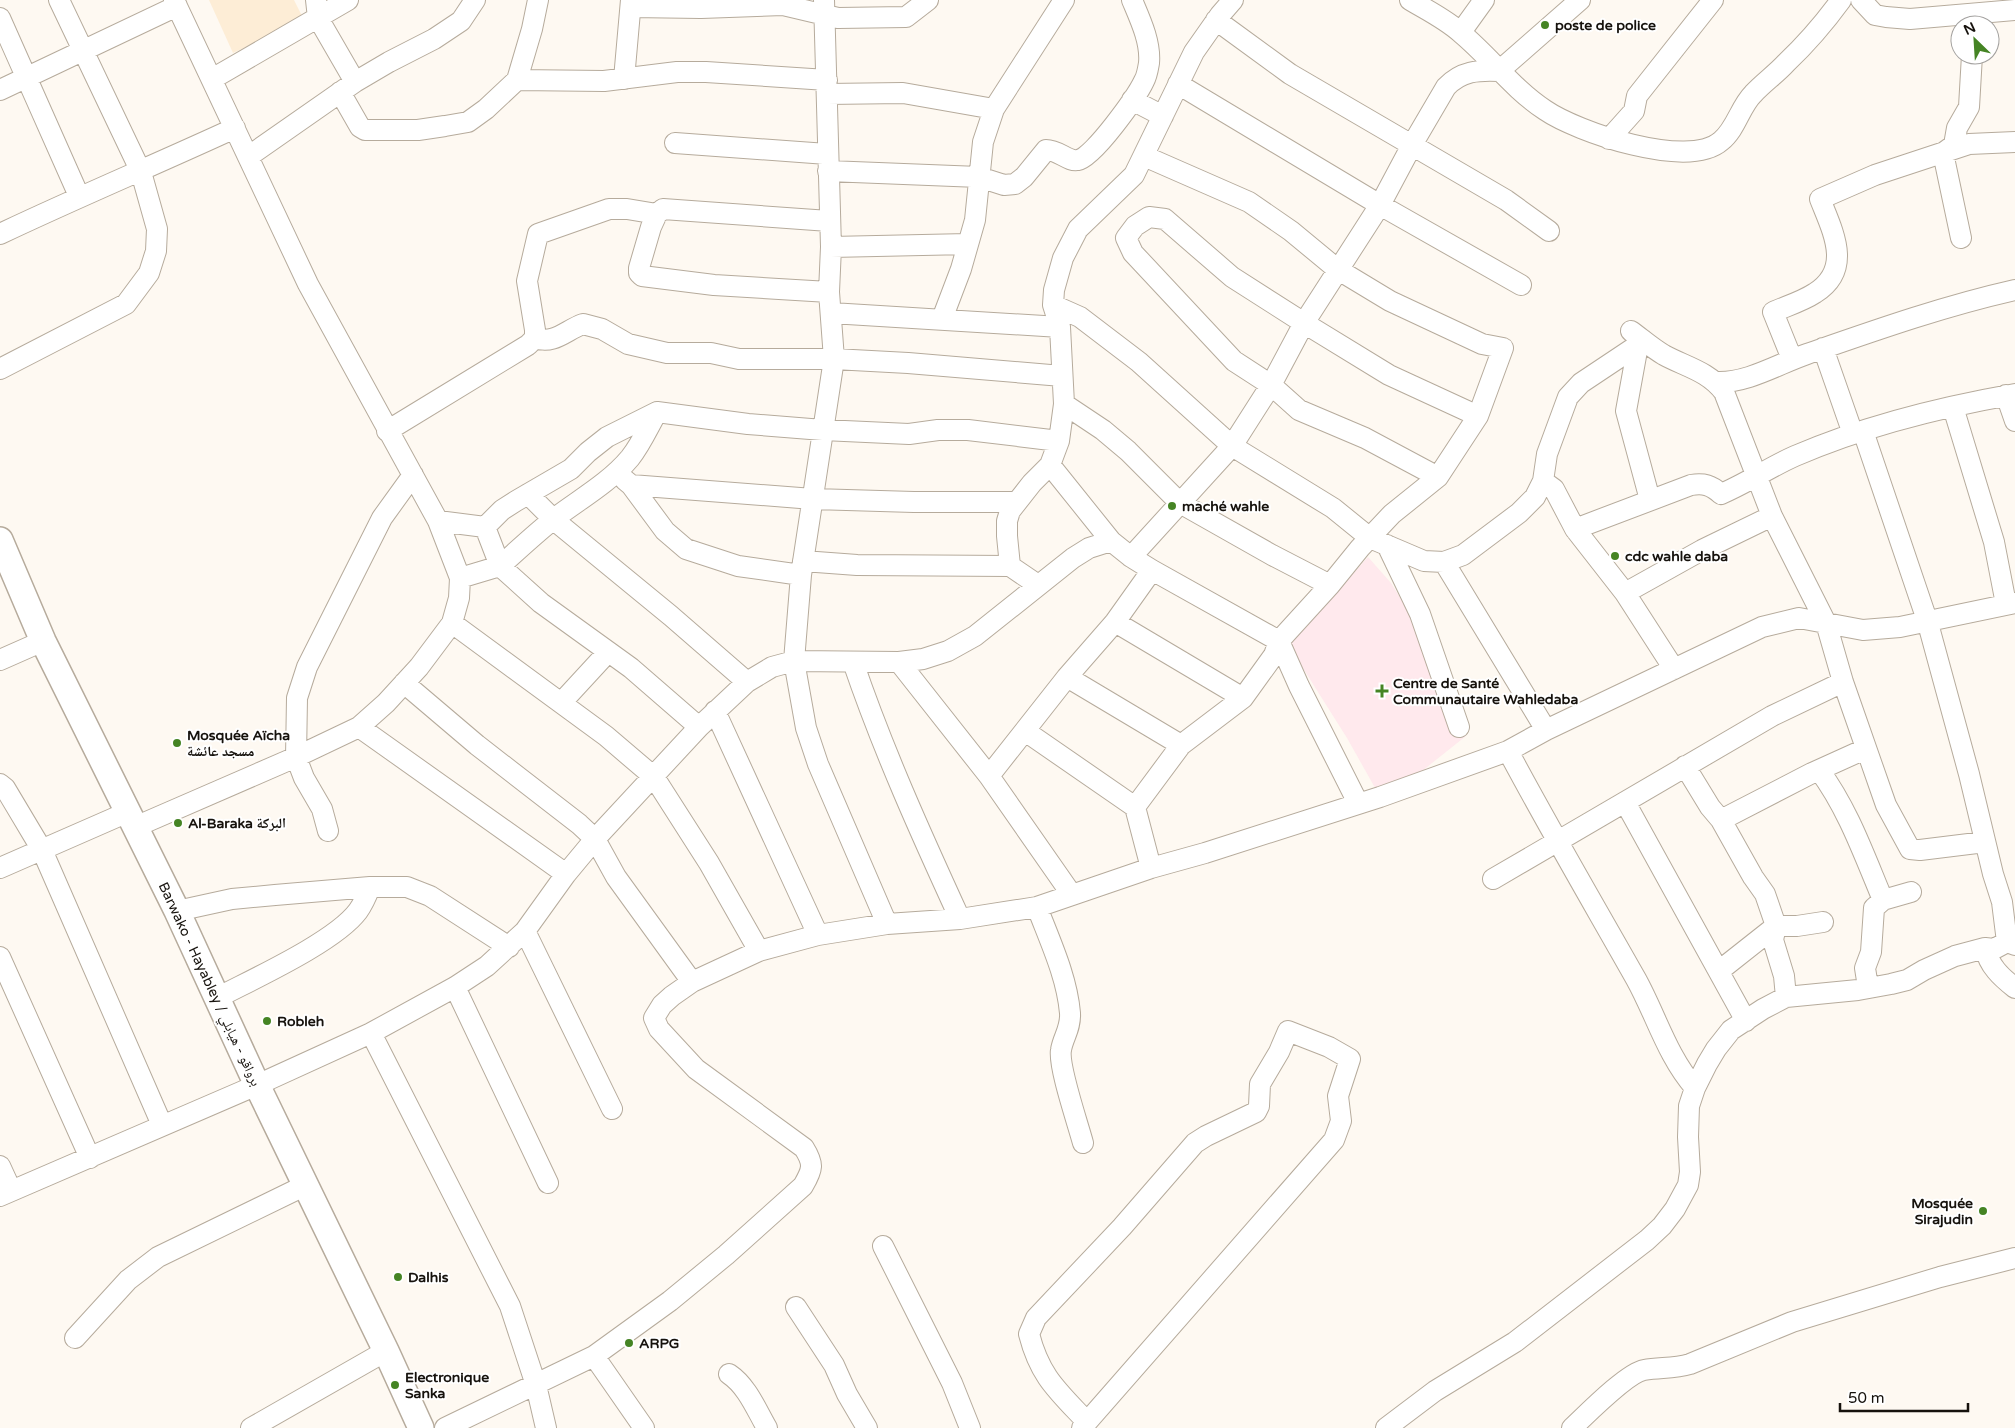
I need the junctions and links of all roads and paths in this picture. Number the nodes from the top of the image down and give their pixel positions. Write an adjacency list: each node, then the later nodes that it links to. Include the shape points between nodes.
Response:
1 (59, 0): 25 (street)
2 (348, 0): 18 (street)
3 (475, 0): 33 (street, via 461,21)
4 (538, 0): 31 (street)
5 (928, 0): 17 (street, via 906,17 838,18)
6 (1064, 0): 37 (street)
7 (1132, 0): 36 (street, via 1147,43 1149,61 1145,80)
8 (1233, 0): 23 (street)
9 (1410, 0): 24 (street)
10 (1484, 0): 24 (street)
11 (1580, 0): 27 (street)
12 (1713, 0): 40 (street, via 1637,96 1634,111)
13 (1841, 0): 40 (street, via 1787,62 1751,96 1722,141 1693,152 1674,152)
14 (1861, 0): 22 (street, via 1875,15)
15 (175, 3): 25 (street); 29 (street)
16 (631, 4): 17 (street, via 702,8 783,5); 30 (street)
17 (824, 8): 34 (street)
18 (317, 9): 29 (street); 33 (street)
19 (2015, 10): 20 (street)
20 (1992, 15)
21 (0, 18): 28 (street)
22 (1950, 19)
23 (1216, 20): 32 (street, via 1194,52); 43 (street, via 1290,74)
24 (1461, 32): 27 (street)
25 (83, 50): 28 (street); 48 (street)
26 (1971, 65): 44 (street, via 1969,107 1957,128 1954,145)
27 (1499, 71): 40 (street, via 1545,110); 43 (street, via 1480,70 1453,80)
28 (27, 77): 35 (street); 50 (street)
29 (212, 79): 39 (street)
30 (624, 79): 31 (street); 34 (street, via 706,72)
31 (517, 80): 33 (street, via 468,122 418,130 365,130 360,127)
32 (1178, 84): 38 (street); 51 (street)
33 (347, 87): 45 (street)
34 (827, 87): 37 (street, via 903,93); 47 (street)
35 (0, 90)
36 (1132, 100): 38 (street); 49 (street, via 1103,140 1083,158 1071,160 1054,150 1046,150 1015,184 1004,185)
37 (994, 109): 49 (street, via 983,142)
38 (1163, 116): 46 (street)
39 (235, 128): 45 (street); 48 (street)
40 (1609, 139)
41 (2015, 142): 44 (street, via 1970,144)
42 (675, 143): 47 (street)
43 (1412, 145): 51 (street); 54 (street, via 1506,200)
44 (1943, 153): 56 (street); 72 (street, via 1875,175 1820,199 1838,250 1836,268 1829,282 1814,293 1773,312)
45 (248, 156): 84 (street, via 308,284)
46 (1144, 156): 59 (street, via 1249,202 1291,231); 63 (street, via 1134,175 1078,229 1063,258)
47 (828, 163): 49 (street); 53 (street)
48 (142, 172): 50 (street); 73 (street, via 157,229 156,251 149,274 126,304)
49 (979, 177): 57 (street, via 975,220)
50 (79, 196): 55 (street)
51 (1380, 205): 59 (street); 60 (street)
52 (658, 214): 53 (street, via 663,209); 62 (street, via 639,268 642,276 714,285); 68 (street, via 608,209 538,234 527,281)
53 (829, 221): 58 (street)
54 (1548, 231)
55 (0, 234)
56 (1961, 238)
57 (968, 244): 58 (street); 65 (street)
58 (831, 247): 62 (street)
59 (1337, 270): 66 (street); 81 (street, via 1390,301 1454,332 1482,344 1503,348)
60 (1521, 285)
61 (2015, 290): 70 (street, via 1938,309)
62 (829, 292): 64 (street)
63 (1053, 305): 67 (street); 87 (street, via 1080,317 1132,356)
64 (831, 313): 65 (street); 71 (street)
65 (942, 319): 67 (street)
66 (1304, 323): 76 (street); 76 (street, via 1232,277 1165,219 1149,218 1135,226 1126,238 1132,253 1234,361); 81 (street, via 1389,374)
67 (1060, 327): 74 (street)
68 (535, 338): 71 (street, via 543,341 553,339 583,324 602,329 628,344 667,353 711,353 739,359); 84 (street)
69 (1637, 339): 75 (street); 93 (street, via 1568,397 1547,454); 97 (street, via 1626,411)
70 (1823, 348): 72 (street); 85 (street)
71 (834, 359): 74 (street); 83 (street)
72 (1792, 359): 75 (street, via 1745,378)
73 (0, 369)
74 (1062, 376): 78 (street)
75 (1717, 382): 91 (street)
76 (1271, 385): 87 (street); 92 (street, via 1299,410 1365,438)
77 (2011, 395): 79 (street); 82 (street)
78 (1064, 404): 86 (street); 99 (street, via 1116,441)
79 (1953, 407): 85 (street); 118 (street)
80 (657, 412): 83 (street); 89 (street, via 639,446); 95 (street, via 607,437 571,469)
81 (1478, 416): 92 (street)
82 (2015, 421)
83 (823, 430): 86 (street, via 908,434 968,430); 96 (street)
84 (387, 431): 90 (street)
85 (1858, 433): 91 (street, via 1796,456); 119 (street)
86 (1058, 441): 88 (street)
87 (1232, 446): 99 (street); 107 (street, via 1333,508)
88 (1050, 465): 98 (street); 106 (street)
89 (616, 472): 94 (street); 101 (street)
90 (413, 475): 102 (street); 146 (street, via 382,518 307,667 297,698)
91 (1757, 475): 97 (street, via 1721,494 1702,483); 100 (street)
92 (1438, 477): 107 (street, via 1392,514)
93 (1543, 481): 104 (street, via 1554,489); 109 (street, via 1535,497 1520,514 1463,555)
94 (631, 485): 96 (street); 112 (street, via 665,531 686,549 738,566)
95 (528, 494): 101 (street); 103 (street, via 502,510)
96 (813, 499): 98 (street); 112 (street)
97 (1650, 500): 104 (street)
98 (1016, 502): 111 (street, via 1007,521)
99 (1180, 503): 108 (street); 115 (street)
100 (1772, 516): 117 (street); 122 (street)
101 (554, 520): 110 (street); 132 (street)
102 (438, 521): 103 (street); 114 (street)
103 (485, 527): 110 (street)
104 (1575, 529): 117 (street)
105 (0, 540): 123 (main road, Barwako - Hayabley / برواقو - هيابلي)
106 (1111, 541): 108 (street); 116 (street, via 1089,548)
107 (1378, 542): 109 (street, via 1424,561); 115 (street); 139 (street, via 1420,614)
108 (1131, 557): 113 (street)
109 (1444, 562): 141 (street)
110 (500, 566): 114 (street); 125 (street, via 541,603)
111 (1010, 566): 112 (street); 116 (street)
112 (802, 568): 127 (street)
113 (1152, 570): 120 (street); 124 (street)
114 (460, 578): 121 (street, via 459,598)
115 (1330, 585): 124 (street)
116 (1038, 586): 129 (street, via 976,636 948,651)
117 (1625, 593): 130 (street)
118 (2011, 604): 119 (street)
119 (1928, 620): 122 (street, via 1900,627 1863,630); 160 (street)
120 (1115, 622): 131 (street); 135 (street)
121 (452, 623): 134 (street); 136 (street)
122 (1826, 623): 130 (street, via 1798,618 1762,627); 133 (street)
123 (43, 641): 126 (street); 155 (main road, Barwako - Hayabley / برواقو - هيابلي)
124 (1279, 641): 135 (street, via 1274,656); 153 (street)
125 (608, 652): 136 (street); 140 (street)
126 (0, 660)
127 (794, 661): 128 (street); 132 (street, via 772,667); 174 (street, via 806,728 818,764)
128 (853, 662): 129 (street); 172 (street, via 913,816)
129 (899, 662): 149 (street)
130 (1674, 669): 141 (street)
131 (1067, 677): 142 (street); 143 (street)
132 (747, 682): 137 (street)
133 (1843, 682): 144 (street); 147 (street, via 1772,716)
134 (404, 683): 138 (street); 158 (street)
135 (1243, 698): 143 (street)
136 (561, 703): 150 (street)
137 (715, 711): 140 (street); 177 (street)
138 (359, 726): 146 (street); 164 (street)
139 (1459, 726)
140 (699, 727): 150 (street)
141 (1546, 730): 145 (street)
142 (1025, 731): 149 (street); 154 (street)
143 (1181, 745): 154 (street)
144 (1865, 748): 148 (street); 160 (street, via 1886,806 1910,849)
145 (1508, 751): 153 (street); 159 (street)
146 (296, 757): 155 (street); 157 (street, via 322,809)
147 (1685, 766): 152 (street); 156 (street)
148 (1819, 770): 156 (street); 169 (street, via 1835,791 1854,829)
149 (989, 776): 168 (street)
150 (654, 777): 158 (street); 181 (street, via 709,863)
151 (0, 784): 161 (street)
152 (1625, 802): 159 (street); 183 (street)
153 (1358, 803): 163 (street, via 1205,854)
154 (1135, 807): 163 (street)
155 (131, 819): 161 (street); 171 (main road, Barwako - Hayabley / برواقو - هيابلي)
156 (1721, 820): 175 (street, via 1765,894)
157 (328, 831)
158 (595, 839): 164 (street); 184 (street, via 616,877)
159 (1557, 842): 165 (street); 193 (street, via 1637,981 1676,1065)
160 (1986, 842): 178 (street)
161 (42, 850): 162 (street); 195 (street)
162 (0, 868)
163 (1151, 868): 168 (street)
164 (566, 874): 176 (street)
165 (1493, 879)
166 (370, 887): 171 (street, via 232,899); 179 (street, via 407,887 430,896); 189 (street, via 358,911 333,933)
167 (1911, 892): 169 (street)
168 (1072, 895): 170 (street)
169 (1883, 900): 185 (street, via 1874,908 1872,952 1865,968)
170 (1037, 907): 172 (street); 196 (street, via 1066,991 1070,1014 1069,1032 1061,1050 1062,1066)
171 (177, 911): 189 (main road, Barwako - Hayabley / برواقو - هيابلي)
172 (960, 919): 174 (street)
173 (1824, 922): 175 (street)
174 (887, 924): 177 (street)
175 (1776, 926): 183 (street); 188 (street, via 1773,940 1784,976)
176 (525, 931): 179 (street); 194 (street)
177 (818, 935): 181 (street)
178 (2011, 944): 180 (street)
179 (508, 947): 186 (street)
180 (1985, 948): 185 (street, via 1955,956 1907,980); 187 (street, via 1999,975)
181 (759, 951): 184 (street)
182 (0, 957): 197 (street)
183 (1719, 971): 190 (street)
184 (692, 982): 207 (street, via 662,1005 654,1018 659,1029 696,1069 804,1148 812,1161 810,1174 803,1186 726,1255 670,1301)
185 (1868, 987): 188 (street)
186 (455, 988): 191 (street); 199 (street)
187 (2015, 988)
188 (1786, 997): 190 (street)
189 (217, 998): 192 (main road, Barwako - Hayabley / برواقو - هيابلي)
190 (1746, 1021): 193 (street, via 1731,1030 1716,1049)
191 (371, 1033): 192 (street); 209 (street, via 510,1306)
192 (258, 1085): 195 (street); 200 (main road, Barwako - Hayabley / برواقو - هيابلي)
193 (1695, 1088): 219 (street, via 1690,1106 1688,1185 1662,1226 1515,1342 1436,1391)
194 (612, 1109)
195 (162, 1124): 197 (street)
196 (1083, 1143)
197 (90, 1158): 201 (street)
198 (0, 1166): 201 (street)
199 (548, 1183)
200 (306, 1185): 205 (street, via 158,1257 128,1280); 206 (main road, Barwako - Hayabley / برواقو - هيابلي)
201 (5, 1193)
202 (883, 1246): 218 (street, via 952,1383)
203 (2015, 1258): 220 (street, via 1792,1322 1677,1368 1642,1370)
204 (796, 1307): 217 (street, via 834,1365)
205 (76, 1338)
206 (386, 1351): 211 (street); 212 (main road, Barwako - Hayabley / برواقو - هيابلي)
207 (594, 1356): 209 (street); 215 (street)
208 (729, 1374): 216 (street, via 747,1394)
209 (536, 1386): 213 (street); 214 (street)
210 (1085, 1425): 210 (street, via 1050,1384 1040,1367 1029,1334 1036,1318 1122,1228 1195,1143 1256,1112 1260,1084 1288,1031 1350,1059 1338,1096 1341,1121 1334,1140)
211 (251, 1428)
212 (421, 1428)
213 (444, 1428)
214 (546, 1428)
215 (644, 1428)
216 (767, 1428)
217 (867, 1428)
218 (970, 1428)
219 (1386, 1428)
220 (1572, 1428)

